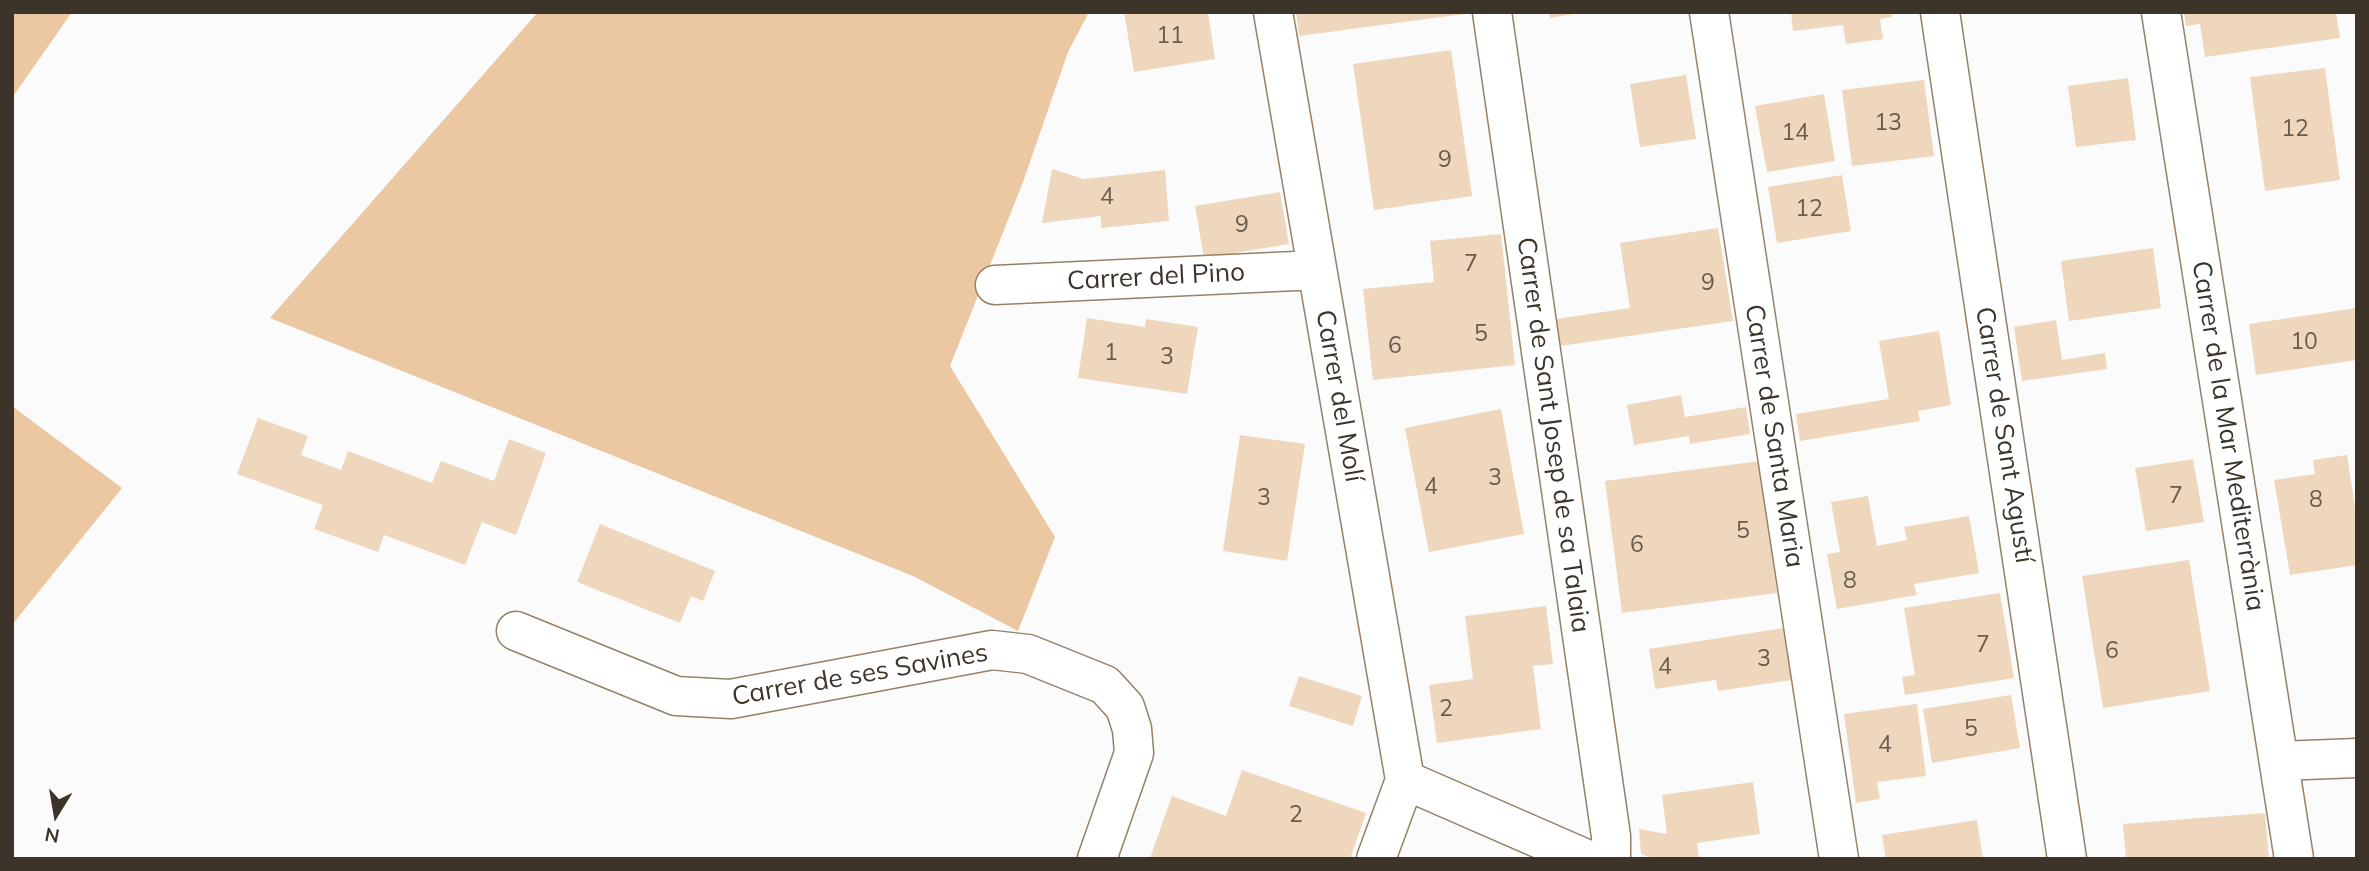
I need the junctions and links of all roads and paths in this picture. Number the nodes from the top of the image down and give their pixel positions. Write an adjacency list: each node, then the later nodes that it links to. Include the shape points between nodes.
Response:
1 (1273, 12): 6 (street, Carrer del Molí)
2 (1492, 12): 15 (street, Carrer de Sant Josep de sa Talaia)
3 (1709, 12): 16 (street, Carrer de Santa Maria)
4 (1940, 12): 17 (street, Carrer de Sant Agustí)
5 (2161, 12): 10 (street, Carrer de la Mar Mediterrània)
6 (1317, 270): 7 (street, Carrer del Pino); 11 (street, Carrer del Molí)
7 (995, 285)
8 (516, 631): 12 (street, Carrer de ses Savines, via 676,696 731,699 992,650 1028,654 1054,664 1105,685 1125,707 1132,729 1133,753)
9 (2357, 758): 10 (street)
10 (2279, 761): 18 (street, Carrer de la Mar Mediterrània)
11 (1405, 780): 13 (street); 14 (street)
12 (1097, 859)
13 (1376, 859)
14 (1587, 859)
15 (1611, 859)
16 (1839, 859)
17 (2067, 859)
18 (2294, 859)

